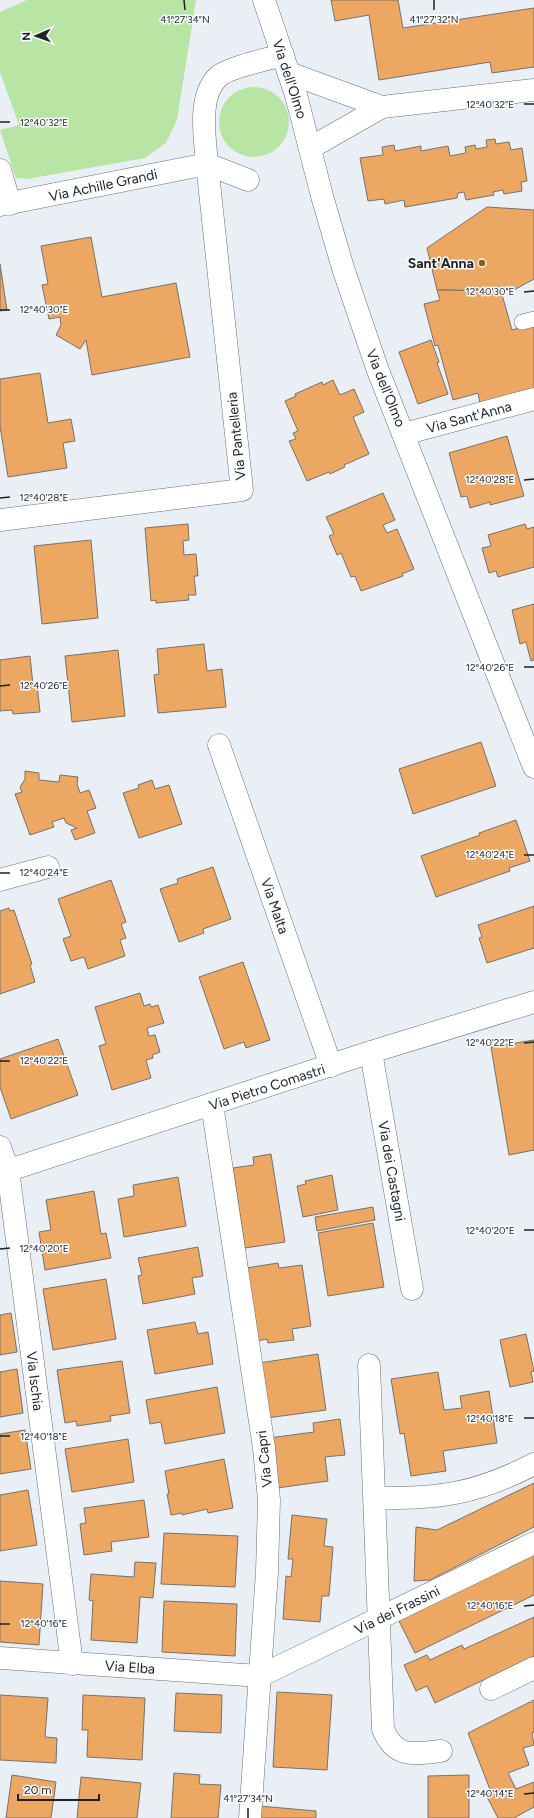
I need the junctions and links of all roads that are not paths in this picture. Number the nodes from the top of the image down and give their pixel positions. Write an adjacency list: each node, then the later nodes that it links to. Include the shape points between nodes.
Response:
1 (264, 0): 2 (street, Via dell'Olmo)
2 (286, 64): 4 (street); 5 (street, Via dell'Olmo); 6 (street, via 229,70 219,75 209,92 203,116)
3 (534, 90): 4 (street)
4 (382, 107): 5 (street)
5 (310, 148): 11 (street, Via dell'Olmo, via 351,295)
6 (207, 164): 8 (street); 9 (street, Via Achille Grandi); 12 (street, Via Pantelleria, via 242,490)
7 (0, 170): 9 (street)
8 (248, 180)
9 (5, 205)
10 (534, 399): 11 (street, Via Sant'Anna)
11 (404, 434): 14 (street, Via dell'Olmo)
12 (0, 520)
13 (219, 746): 19 (street, Via Malta)
14 (534, 767)
15 (48, 867): 16 (street)
16 (0, 880)
17 (534, 1002): 18 (street, Via Pietro Comastri)
18 (372, 1052): 19 (street, Via Pietro Comastri); 23 (street, Via dei Castagni)
19 (331, 1066): 20 (street, Via Pietro Comastri)
20 (212, 1104): 22 (street, Via Pietro Comastri); 32 (street, Via Capri, via 267,1481 269,1526)
21 (0, 1147): 22 (street, Via Ischia)
22 (4, 1172): 30 (street, Via Ischia)
23 (412, 1290)
24 (369, 1365): 26 (street)
25 (534, 1464): 26 (street, via 500,1480 462,1493 436,1497)
26 (375, 1498): 28 (street)
27 (534, 1542): 28 (street, Via dei Frassini)
28 (379, 1619): 32 (street, Via dei Frassini); 34 (street, via 382,1721 386,1736 395,1747 407,1753)
29 (0, 1658): 30 (street, Via Elba)
30 (72, 1664): 32 (street, Via Elba)
31 (534, 1668): 33 (street)
32 (260, 1676): 35 (street, Via Capri)
33 (491, 1689)
34 (441, 1751)
35 (250, 1818)

